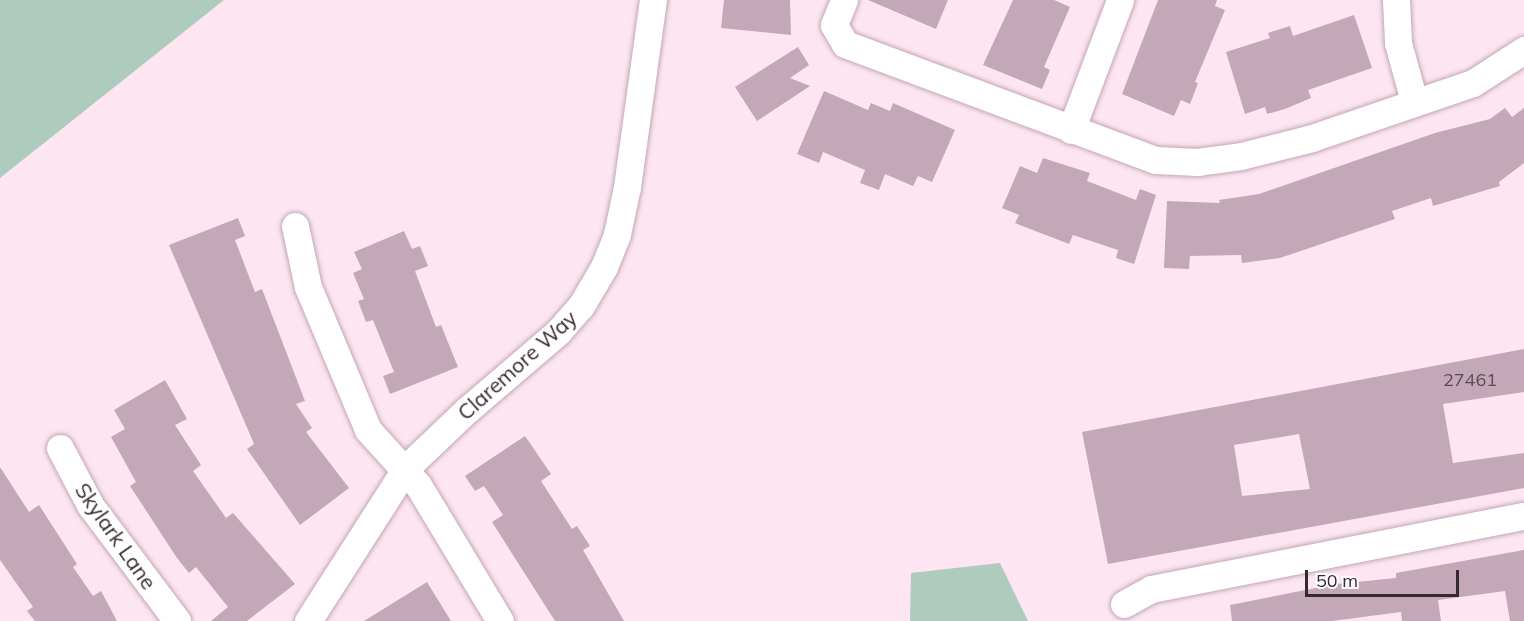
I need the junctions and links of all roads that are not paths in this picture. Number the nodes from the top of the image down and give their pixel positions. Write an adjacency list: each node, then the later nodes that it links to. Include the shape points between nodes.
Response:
1 (653, 0): 10 (street, Claremore Way, via 627,187 617,234 604,267 581,306 558,332)
2 (844, 0): 7 (street, via 834,26 845,44)
3 (1120, 0): 7 (street)
4 (1396, 0): 6 (street, via 1398,42)
5 (1524, 50): 6 (street, via 1473,83)
6 (1414, 101): 7 (street, via 1312,138 1241,156 1197,162 1155,160)
7 (1071, 130)
8 (295, 226): 10 (street, via 308,287 368,430)
9 (60, 448): 13 (street, Skylark Lane, via 90,505)
10 (406, 468): 14 (street, Claremore Way); 15 (street)
11 (1524, 516): 12 (street, via 1151,589)
12 (1124, 604)
13 (177, 621)
14 (308, 621)
15 (500, 621)

